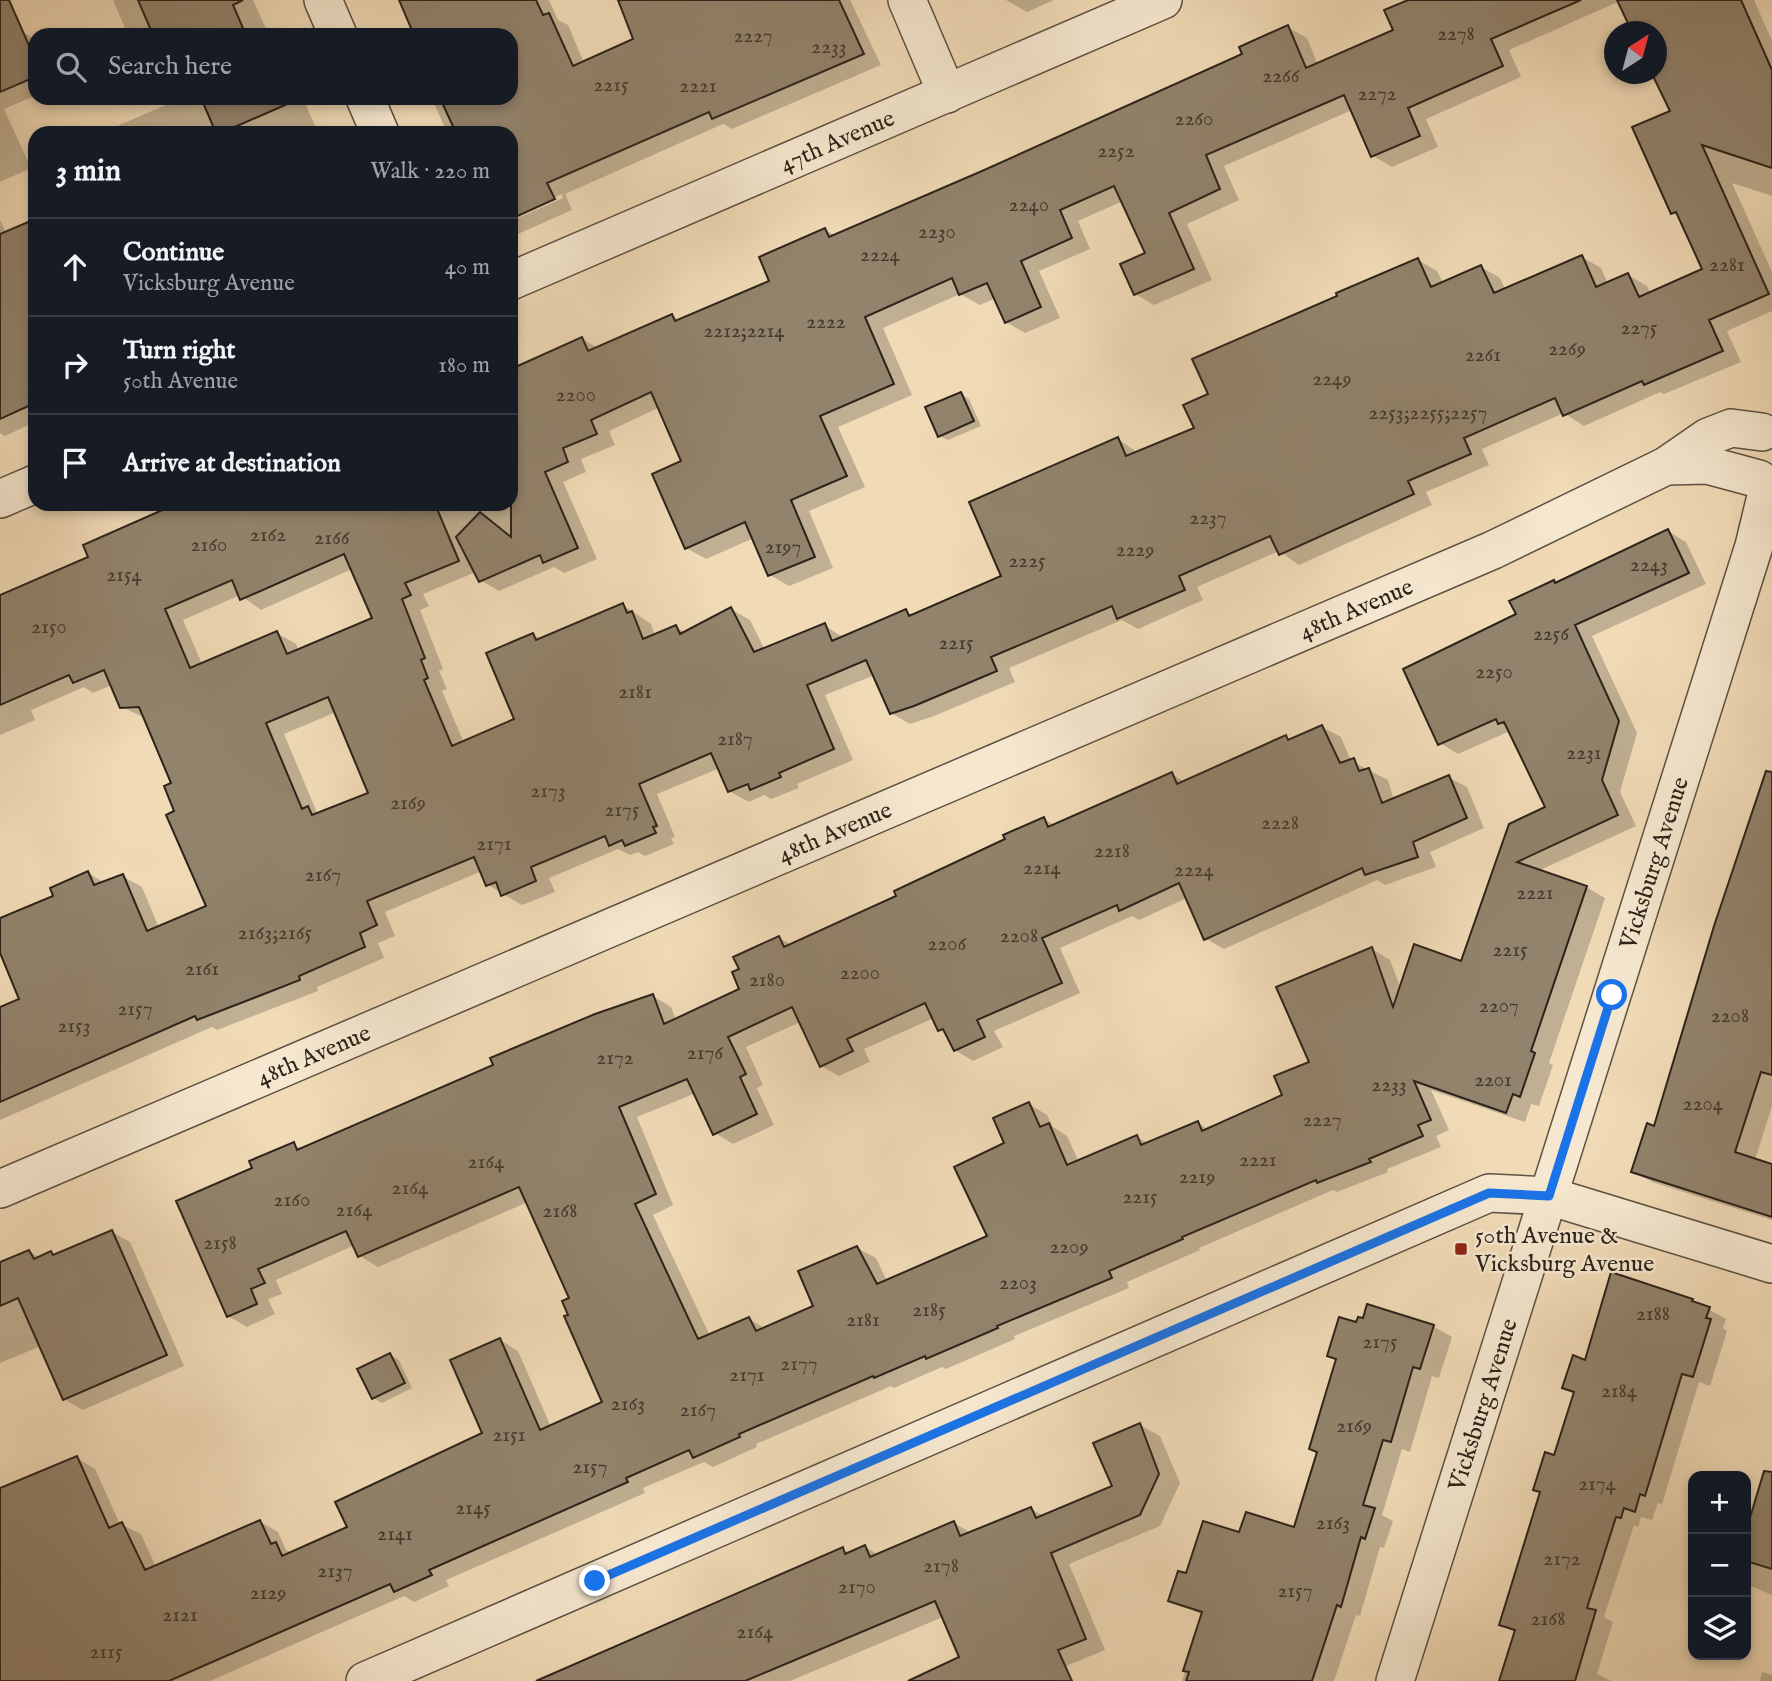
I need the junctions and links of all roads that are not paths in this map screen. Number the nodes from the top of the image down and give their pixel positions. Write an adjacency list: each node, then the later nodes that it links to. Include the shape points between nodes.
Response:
1 (323, 0): 4 (street)
2 (907, 0): 5 (street)
3 (1163, 0): 5 (street, 47th Avenue)
4 (335, 28)
5 (947, 94): 8 (street, 47th Avenue)
6 (368, 105): 7 (street)
7 (377, 126)
8 (518, 278)
9 (1767, 430): 10 (street, 48th Avenue, via 1731,428 1708,437); 11 (street, via 1750,446 1749,455 1749,464)
10 (1666, 466): 11 (street, 48th Avenue, via 1707,465); 14 (street, 48th Avenue, via 1493,550)
11 (1767, 482): 15 (street, Vicksburg Avenue, via 1754,546)
12 (28, 487): 13 (street)
13 (0, 499)
14 (0, 1189)
15 (1549, 1196): 16 (street); 17 (street, via 1489,1193); 18 (street, Vicksburg Avenue)
16 (1772, 1264)
17 (365, 1681)
18 (1395, 1681)

